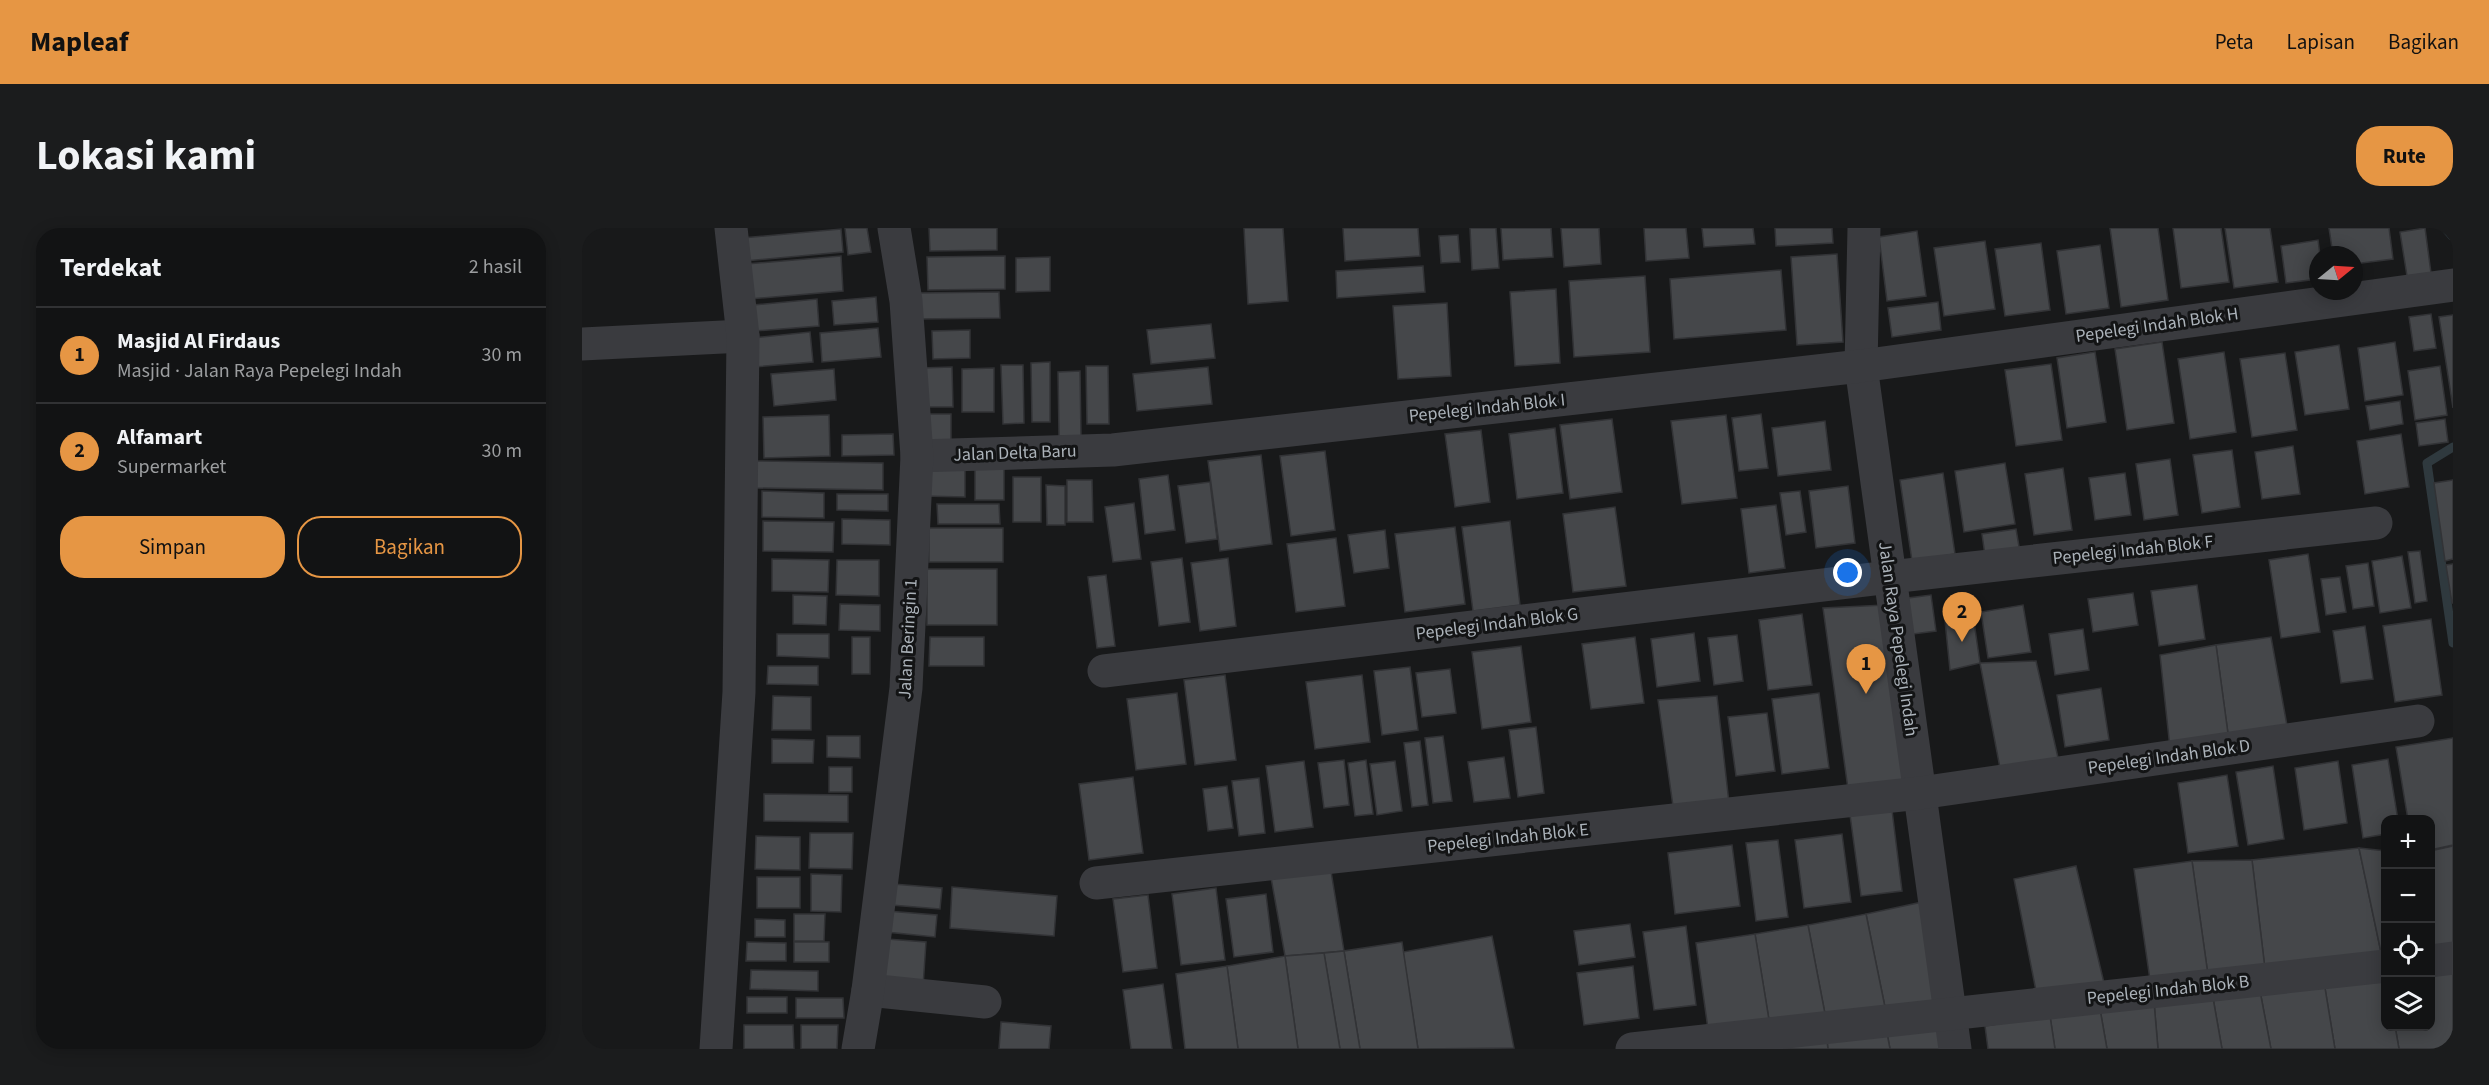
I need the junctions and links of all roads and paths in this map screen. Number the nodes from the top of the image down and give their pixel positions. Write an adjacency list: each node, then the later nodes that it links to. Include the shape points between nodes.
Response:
1 (731, 228): 5 (street)
2 (894, 228): 9 (street, Jalan Beringin 1, via 906,301)
3 (1864, 228): 7 (street, Jalan Raya Pepelegi Indah)
4 (2453, 285): 7 (street, Pepelegi Indah Blok H)
5 (743, 336): 6 (street); 22 (street, via 739,692)
6 (582, 344)
7 (1861, 366): 8 (street, Pepelegi Indah Blok I); 11 (street, Jalan Raya Pepelegi Indah)
8 (1113, 450): 9 (street, Jalan Delta Baru)
9 (917, 456): 19 (street, Jalan Beringin 1, via 906,688)
10 (2376, 523): 11 (street, Pepelegi Indah Blok F)
11 (1890, 577): 12 (street, Pepelegi Indah Blok G); 14 (street, Jalan Raya Pepelegi Indah)
12 (1104, 671)
13 (2418, 721): 14 (street, Pepelegi Indah Blok D)
14 (1920, 793): 15 (street, Pepelegi Indah Blok E); 21 (street, Jalan Raya Pepelegi Indah)
15 (1096, 883)
16 (2453, 958): 17 (street)
17 (2435, 960)
18 (2381, 966): 21 (street, Pepelegi Indah Blok B)
19 (868, 990): 20 (street); 23 (street, Jalan Beringin 1)
20 (986, 1002)
21 (1950, 1014): 24 (street, Pepelegi Indah Blok B); 25 (street, Jalan Raya Pepelegi Indah)
22 (716, 1049)
23 (858, 1049)
24 (1632, 1049)
25 (1954, 1049)

